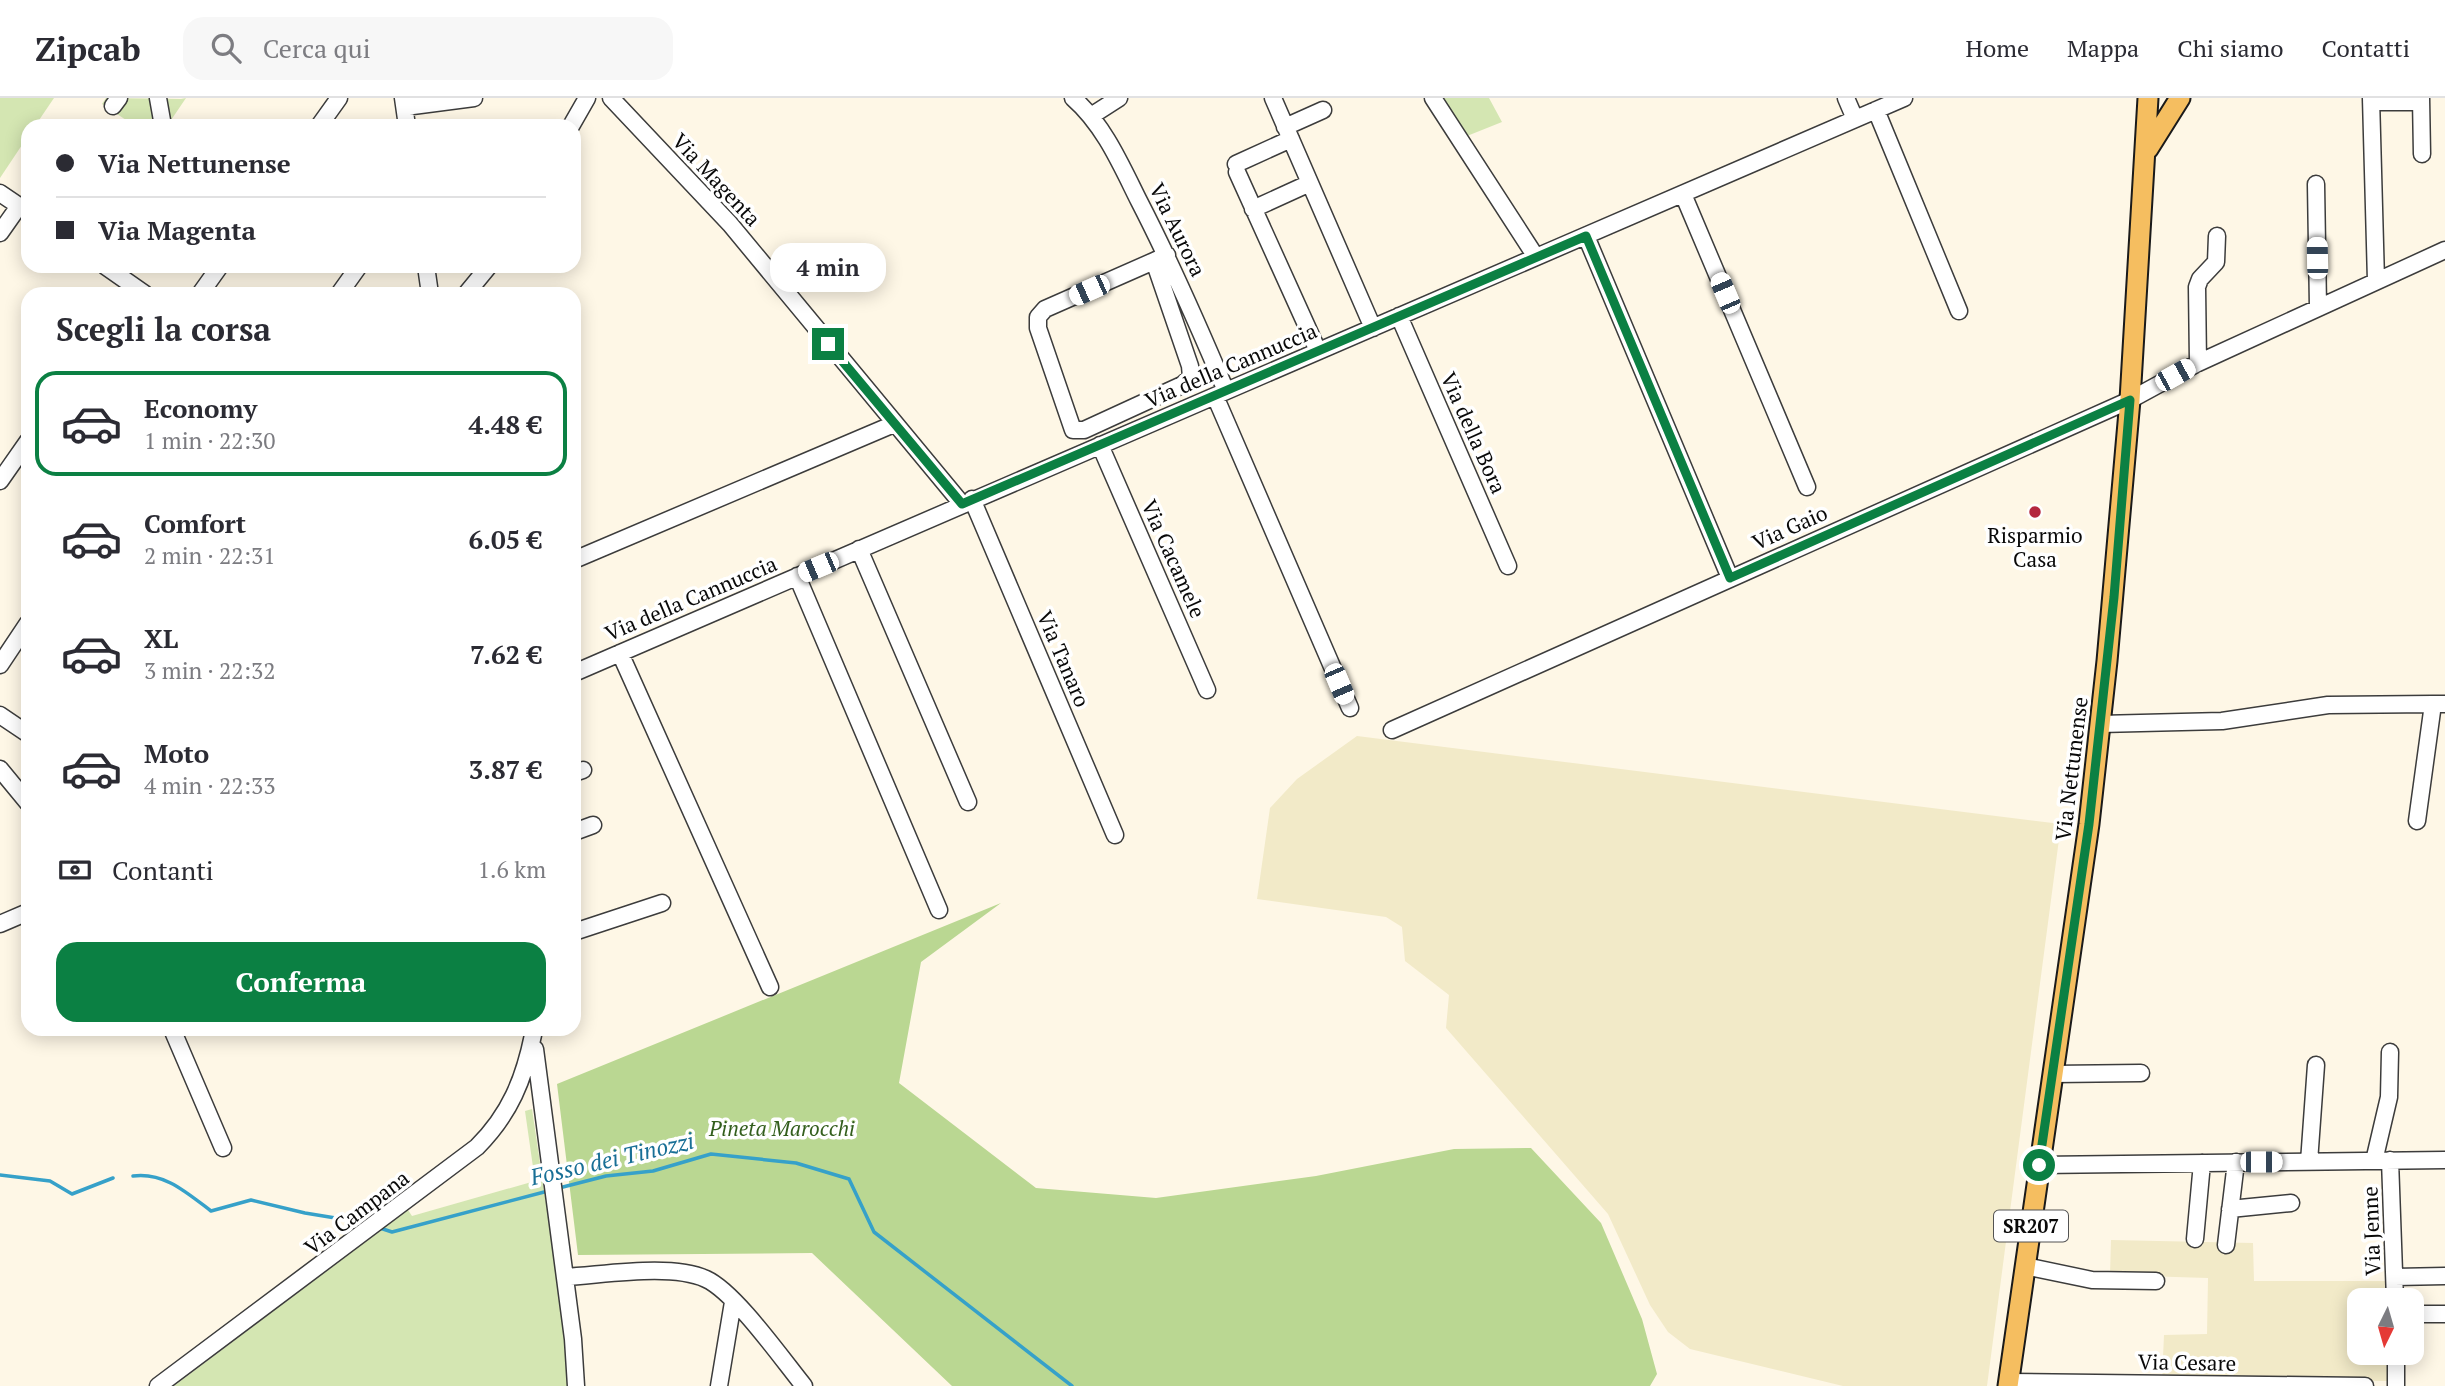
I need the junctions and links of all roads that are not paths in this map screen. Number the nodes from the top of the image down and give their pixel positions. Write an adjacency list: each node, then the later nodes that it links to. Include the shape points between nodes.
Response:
1 (158, 98): 20 (street)
2 (339, 98): 21 (street)
3 (474, 98): 16 (street)
4 (587, 98): 22 (street)
5 (611, 98): 53 (street, Via Magenta, via 730,225)
6 (1073, 98): 19 (street, Via Aurora)
7 (1119, 98): 19 (street)
8 (1273, 98): 24 (street)
9 (1433, 98): 38 (street)
10 (1846, 98): 23 (street)
11 (1905, 98): 18 (street, Via della Cannuccia)
12 (2147, 98): 25 (main road, Via Nettunense / SR207)
13 (2180, 98): 25 (main road, Via Nettunense / SR207)
14 (2371, 100): 15 (street); 42 (street)
15 (2421, 100): 26 (street)
16 (404, 103)
17 (1322, 110): 24 (street)
18 (1876, 110): 23 (street, Via della Cannuccia); 46 (street)
19 (1091, 116): 39 (street, Via Aurora, via 1115,153)
20 (162, 119)
21 (324, 119)
22 (575, 119)
23 (1855, 119): 30 (street, Via della Cannuccia)
24 (1288, 133): 27 (street); 32 (street, via 1237,168)
25 (2146, 153): 52 (main road, Via Nettunense / SR207)
26 (2422, 154)
27 (1310, 183): 32 (street); 48 (street)
28 (2316, 184): 45 (street)
29 (0, 193): 31 (street)
30 (1683, 194): 35 (street, Via della Cannuccia); 57 (street)
31 (21, 207)
32 (1253, 208): 49 (street)
33 (21, 212): 34 (street)
34 (0, 233)
35 (1586, 236): 38 (street, Via della Cannuccia); 63 (street)
36 (2217, 236): 50 (street, via 2216,262 2197,288)
37 (2445, 250): 42 (street, Via Gaio)
38 (1536, 257): 47 (street, Via della Cannuccia)
39 (1160, 258): 39 (street, via 1191,377 1076,431 1070,426 1038,317 1045,309); 51 (street, Via Aurora)
40 (114, 273): 43 (street)
41 (483, 273): 44 (street)
42 (2376, 281): 45 (street, Via Gaio)
43 (131, 287)
44 (472, 287)
45 (2318, 307): 50 (street, Via Gaio)
46 (1959, 311)
47 (1399, 316): 48 (street, Via della Cannuccia); 61 (street, Via della Bora)
48 (1373, 328): 49 (street, Via della Cannuccia)
49 (1318, 351): 51 (street, Via della Cannuccia)
50 (2198, 363): 52 (street, Via Gaio)
51 (1221, 393): 54 (street, Via della Cannuccia); 70 (street, Via Aurora)
52 (2130, 400): 63 (street, Via Gaio); 72 (main road, Via Nettunense / SR207)
53 (894, 424): 58 (street, Via Magenta); 60 (street)
54 (1100, 445): 58 (street, Via della Cannuccia); 68 (street, Via Cacamele)
55 (21, 451): 56 (street)
56 (0, 481)
57 (1807, 487)
58 (967, 501): 59 (street, Via della Cannuccia); 81 (street, Via Tanaro)
59 (859, 549): 62 (street, Via della Cannuccia); 77 (street)
60 (581, 557)
61 (1508, 566)
62 (797, 576): 65 (street, Via della Cannuccia); 83 (street)
63 (1730, 578): 74 (street, Via Gaio)
64 (21, 634): 66 (street)
65 (620, 653): 67 (street, Via della Cannuccia); 87 (street)
66 (0, 665)
67 (581, 670)
68 (1207, 690)
69 (2439, 704): 72 (street, via 2322,705 2227,721); 78 (street)
70 (1350, 709)
71 (0, 715): 73 (street)
72 (2100, 724): 94 (main road, Via Nettunense / SR207)
73 (21, 729)
74 (1392, 730)
75 (0, 769): 76 (street)
76 (21, 794)
77 (968, 802)
78 (2417, 821)
79 (593, 825): 80 (street)
80 (581, 829)
81 (1115, 835)
82 (662, 903): 86 (street)
83 (939, 910)
84 (21, 915): 85 (street)
85 (0, 924)
86 (581, 930)
87 (770, 987)
88 (175, 1036): 95 (street)
89 (532, 1036): 117 (street, Via Campana, via 521,1084 496,1126 465,1157)
90 (534, 1036): 108 (street)
91 (2390, 1052): 96 (street, Via Jenne)
92 (2316, 1065): 98 (street)
93 (2141, 1073): 94 (street)
94 (2053, 1074): 101 (main road, Via Nettunense / SR207)
95 (223, 1148)
96 (2382, 1160): 97 (street); 98 (street); 109 (street, Via Jenne)
97 (2445, 1160)
98 (2309, 1161): 99 (street)
99 (2236, 1162): 100 (street); 103 (street)
100 (2202, 1163): 101 (street); 104 (street)
101 (2039, 1165): 106 (main road, Via Nettunense / SR207)
102 (2291, 1203): 103 (street)
103 (2230, 1209): 105 (street)
104 (2195, 1239)
105 (2226, 1245)
106 (2025, 1266): 110 (street, via 2095,1280); 116 (main road, Via Nettunense / SR207)
107 (2445, 1276): 109 (street)
108 (565, 1277): 112 (street, via 685,1273 715,1284); 118 (street)
109 (2395, 1277): 111 (street, Via Jenne)
110 (2156, 1281)
111 (2395, 1288)
112 (733, 1302): 119 (street); 120 (street)
113 (2424, 1314): 114 (street)
114 (2445, 1314)
115 (2396, 1365): 122 (street)
116 (2008, 1384): 121 (street, Via Cesare)
117 (158, 1386)
118 (576, 1386)
119 (719, 1386)
120 (804, 1386)
121 (2365, 1386)
122 (2396, 1386)

